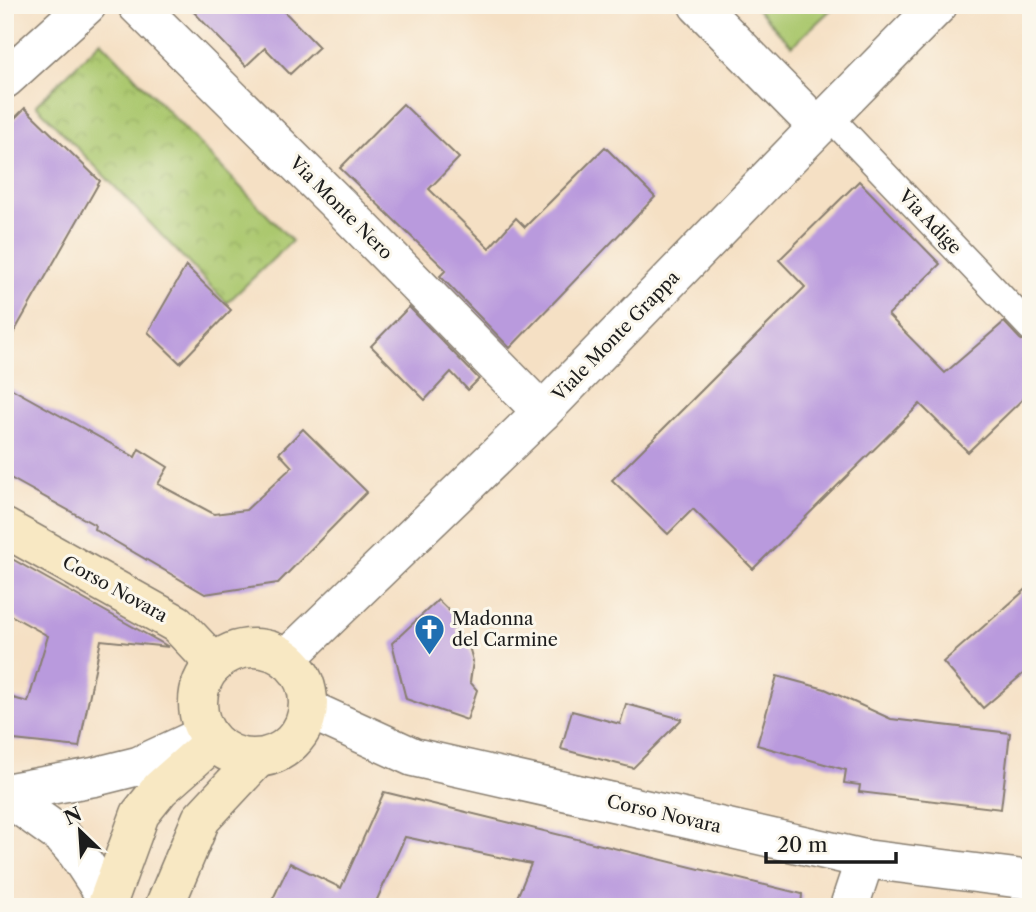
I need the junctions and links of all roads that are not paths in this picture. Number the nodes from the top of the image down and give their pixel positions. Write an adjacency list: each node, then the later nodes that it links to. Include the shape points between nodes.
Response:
1 (87, 5): 5 (street)
2 (137, 5): 8 (street, Via Monte Nero)
3 (698, 5): 6 (street)
4 (938, 5): 6 (street, Viale Monte Grappa)
5 (5, 79)
6 (823, 122): 7 (lane, Via Adige); 8 (street, Viale Monte Grappa)
7 (1031, 328)
8 (542, 412): 10 (street, Viale Monte Grappa)
9 (5, 528): 11 (main road, Corso Novara, via 177,624)
10 (286, 659): 11 (main road, via 269,650 250,648); 12 (main road, via 304,681)
11 (215, 664): 13 (main road, via 205,675 198,705)
12 (308, 709): 14 (main road, via 303,728 291,743); 16 (street, Corso Novara, via 413,757)
13 (210, 738): 14 (main road, via 226,752); 15 (street, via 138,766); 18 (main road, via 140,814)
14 (257, 759): 19 (main road, via 201,819)
15 (5, 794): 18 (street, via 62,836)
16 (864, 859): 17 (street, Corso Novara); 20 (street)
17 (1031, 880)
18 (107, 904)
19 (164, 907)
20 (849, 907)

